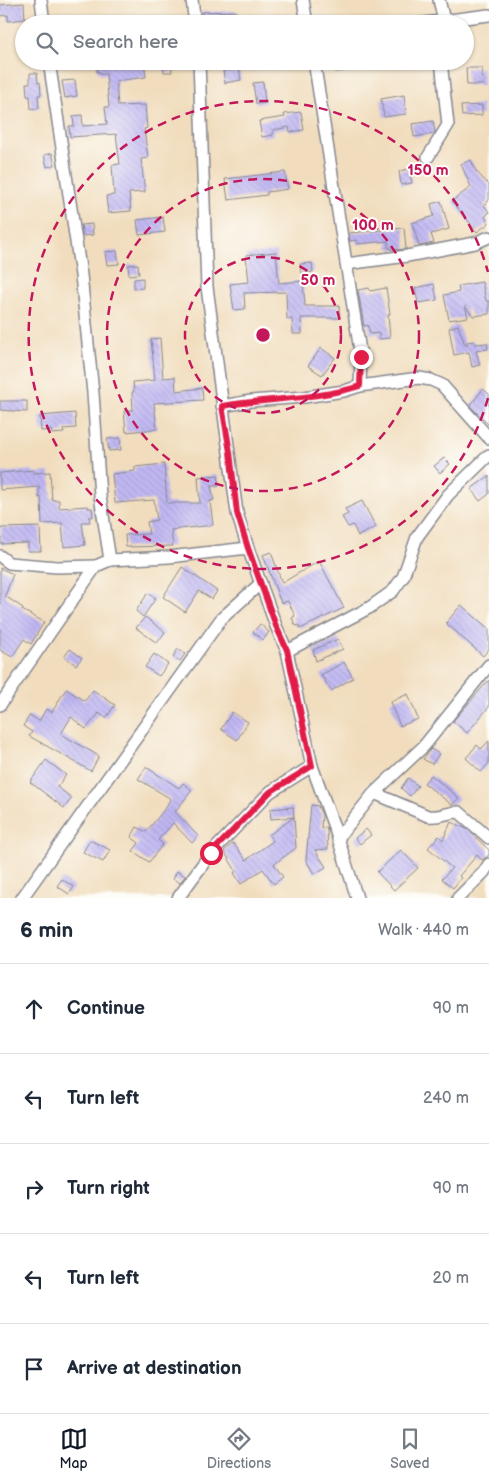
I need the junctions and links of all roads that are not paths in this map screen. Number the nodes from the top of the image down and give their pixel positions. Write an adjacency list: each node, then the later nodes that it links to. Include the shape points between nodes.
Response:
1 (41, 0): 5 (street)
2 (192, 0): 6 (street)
3 (303, 0): 7 (street)
4 (440, 0): 8 (street)
5 (43, 15)
6 (194, 15)
7 (306, 15)
8 (439, 15)
9 (489, 15): 10 (street)
10 (474, 17)
11 (50, 70): 24 (street, via 81,276 100,496)
12 (199, 70): 19 (street, via 207,286)
13 (315, 70): 17 (street)
14 (442, 70): 15 (street, via 448,125)
15 (428, 157)
16 (489, 238): 17 (street, via 406,256)
17 (346, 264): 18 (street, via 361,357)
18 (360, 386): 19 (street, via 304,397); 20 (street, via 419,378 431,380 442,385)
19 (222, 406): 22 (street, via 237,513)
20 (489, 438)
21 (489, 455): 27 (street, via 448,495 417,537 403,578 393,591 369,608)
22 (248, 548): 24 (street); 26 (street)
23 (0, 556): 25 (street, via 9,563)
24 (110, 560): 25 (street)
25 (96, 566): 29 (street)
26 (260, 583): 27 (street); 35 (street, via 221,619)
27 (287, 650): 30 (street)
28 (489, 665): 31 (street, via 424,746)
29 (0, 705)
30 (312, 766): 32 (street); 36 (street, via 270,792 211,853)
31 (374, 793): 32 (street); 33 (street, via 428,816 437,818 459,812)
32 (338, 838): 37 (street)
33 (489, 838)
34 (489, 864): 38 (street)
35 (22, 898)
36 (178, 898)
37 (357, 898)
38 (458, 898)

